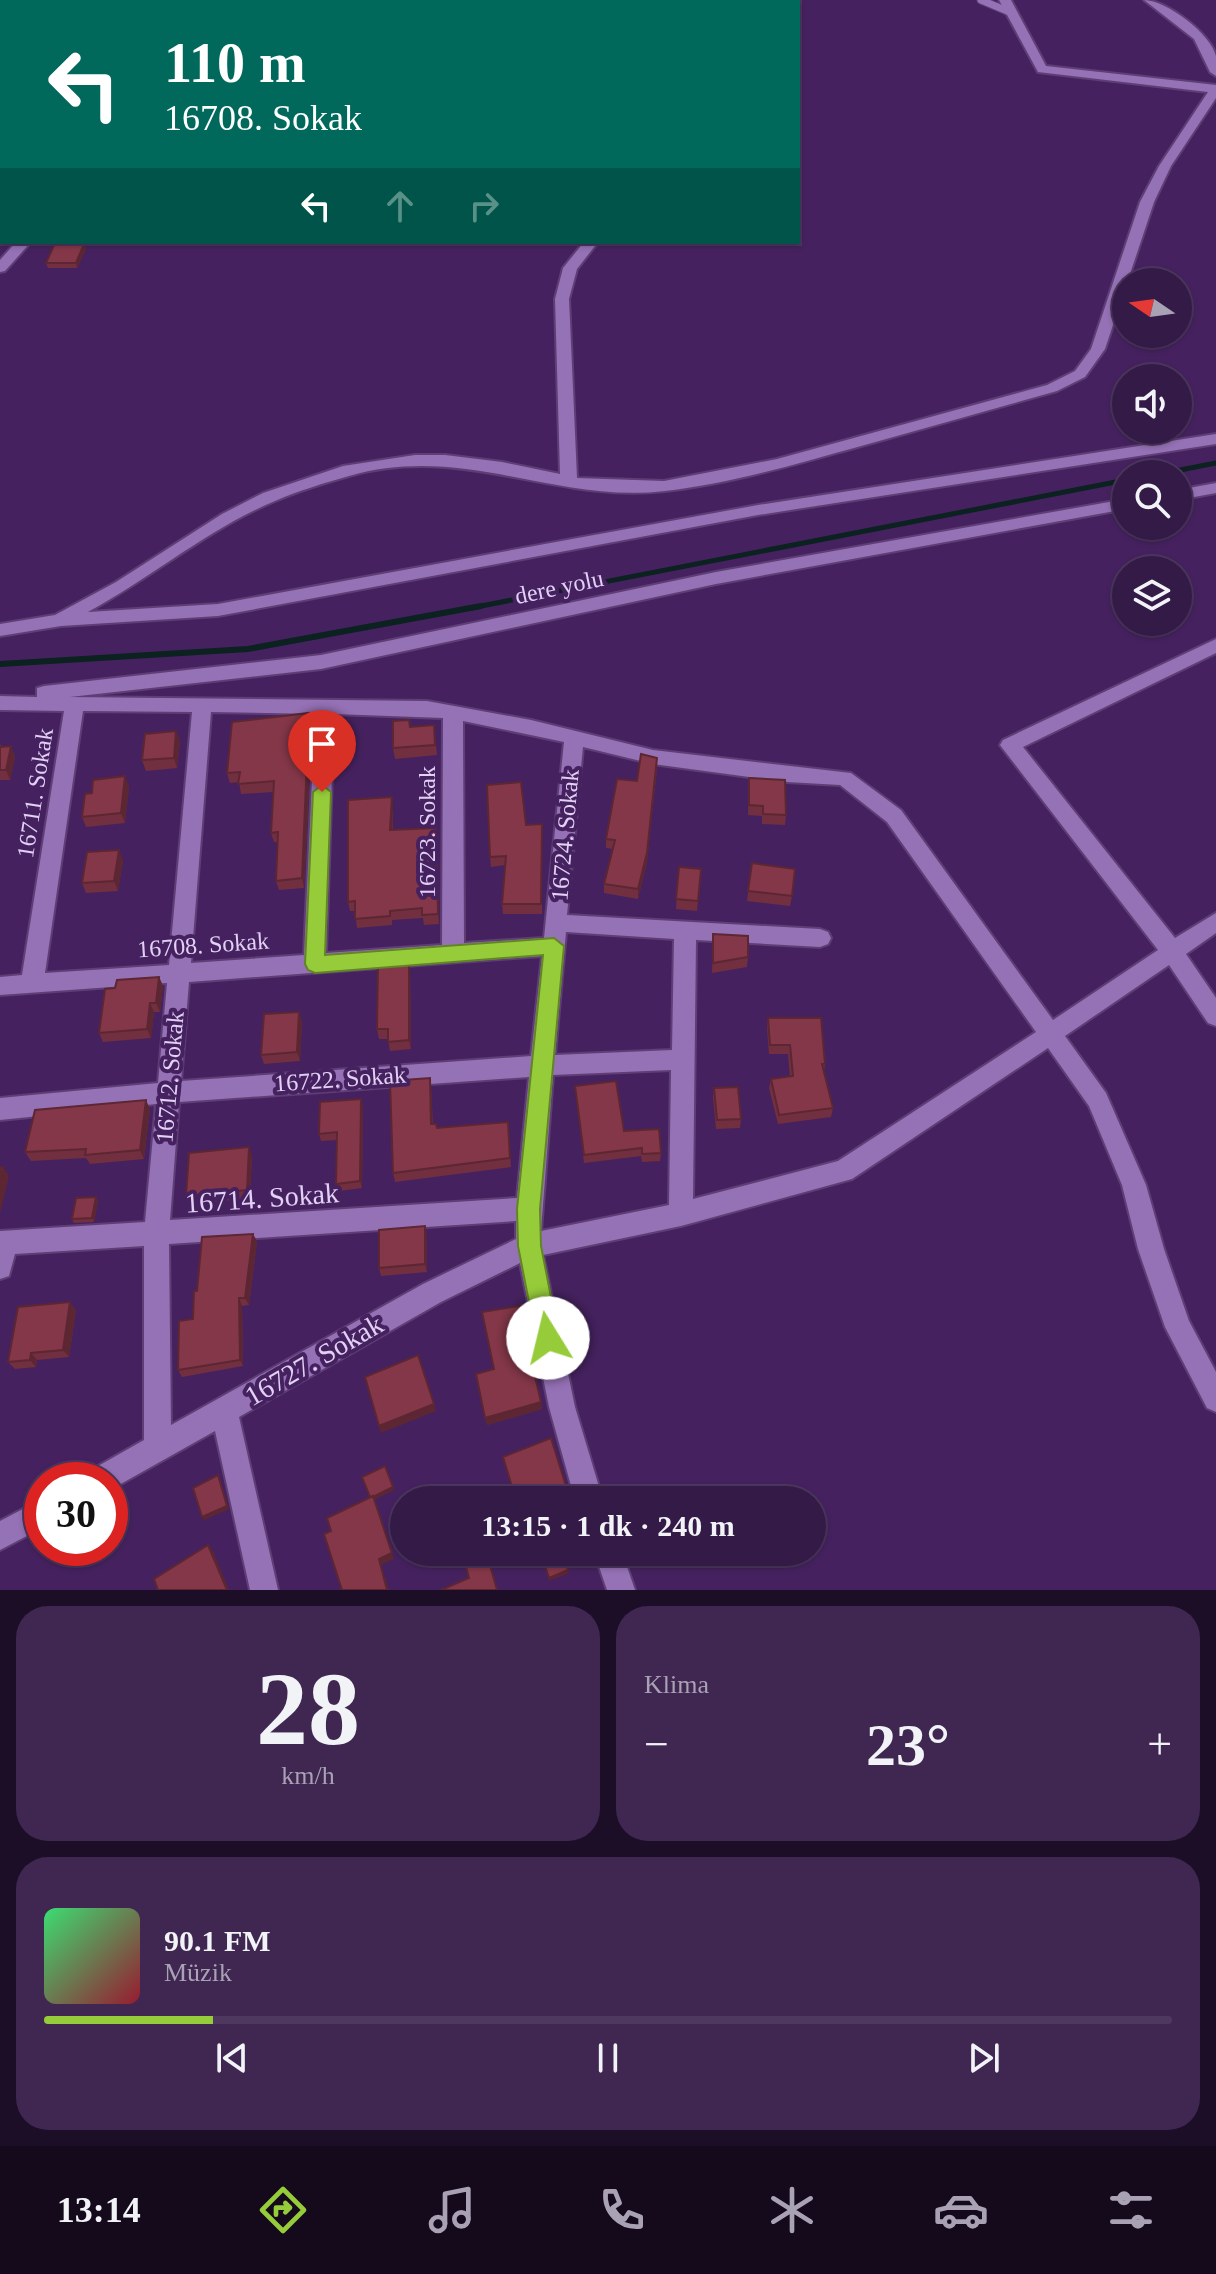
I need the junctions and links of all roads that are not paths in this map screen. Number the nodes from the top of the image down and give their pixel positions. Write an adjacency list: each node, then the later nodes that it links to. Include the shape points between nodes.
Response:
1 (981, 0): 3 (lane)
2 (1150, 0): 4 (street, via 1196,29)
3 (1008, 6): 9 (street, via 1042,69 1216,89 1155,184 1098,349 1080,374 1039,392 778,464 664,486)
4 (1216, 72)
5 (22, 244): 7 (street)
6 (589, 244): 9 (street, via 564,284)
7 (0, 268)
8 (1216, 439): 13 (street, via 758,510 218,610)
9 (569, 483): 13 (street, via 445,460 349,470 269,497 228,518)
10 (1216, 488): 11 (street)
11 (1192, 492)
12 (1112, 507): 16 (street, dere yolu, via 716,578 321,662)
13 (59, 620): 14 (street)
14 (0, 630)
15 (1216, 645): 26 (street, via 1010,745)
16 (0, 700): 17 (street)
17 (75, 704): 18 (street); 30 (street, 16711. Sokak)
18 (202, 706): 19 (street); 29 (street, 16712. Sokak)
19 (325, 706): 20 (street); 28 (street)
20 (453, 712): 21 (street); 27 (street, 16723. Sokak)
21 (574, 738): 24 (street, 16724. Sokak); 33 (street, via 653,757 844,778 894,816)
22 (1216, 922): 26 (street, 16727. Sokak)
23 (685, 932): 24 (street, 16708. Sokak); 25 (street, 16708. Sokak); 34 (street)
24 (556, 935): 27 (street, 16708. Sokak); 35 (street, 16724. Sokak)
25 (820, 938)
26 (1171, 950): 32 (street); 33 (street, 16727. Sokak)
27 (453, 952): 28 (street, 16708. Sokak)
28 (315, 964): 29 (street, 16708. Sokak)
29 (179, 972): 30 (street, 16708. Sokak); 36 (street, 16712. Sokak)
30 (32, 984): 31 (street, 16708. Sokak)
31 (0, 986)
32 (1216, 1016)
33 (1048, 1033): 39 (street, 16727. Sokak, via 843,1171); 43 (street, via 1098,1100 1134,1185 1178,1327)
34 (680, 1060): 35 (street, 16722. Sokak); 39 (street)
35 (540, 1065): 36 (street, 16722. Sokak); 38 (street, 16724. Sokak)
36 (168, 1092): 37 (street, 16722. Sokak); 40 (street, 16712. Sokak)
37 (0, 1109)
38 (528, 1209): 40 (street, 16714. Sokak); 41 (street, 16724. Sokak)
39 (681, 1214): 41 (street, 16727. Sokak)
40 (156, 1235): 42 (street, 16714. Sokak); 45 (street, 16712. Sokak)
41 (529, 1246): 44 (street, 16727. Sokak, via 432,1293); 47 (street, 16724. Sokak, via 562,1407)
42 (1, 1251)
43 (1216, 1399)
44 (224, 1411): 45 (street, 16727. Sokak); 51 (street)
45 (158, 1448): 46 (street, 16727. Sokak)
46 (128, 1465)
47 (585, 1486)
48 (24, 1523): 49 (street)
49 (0, 1536)
50 (613, 1566): 52 (street)
51 (264, 1590)
52 (621, 1590)

